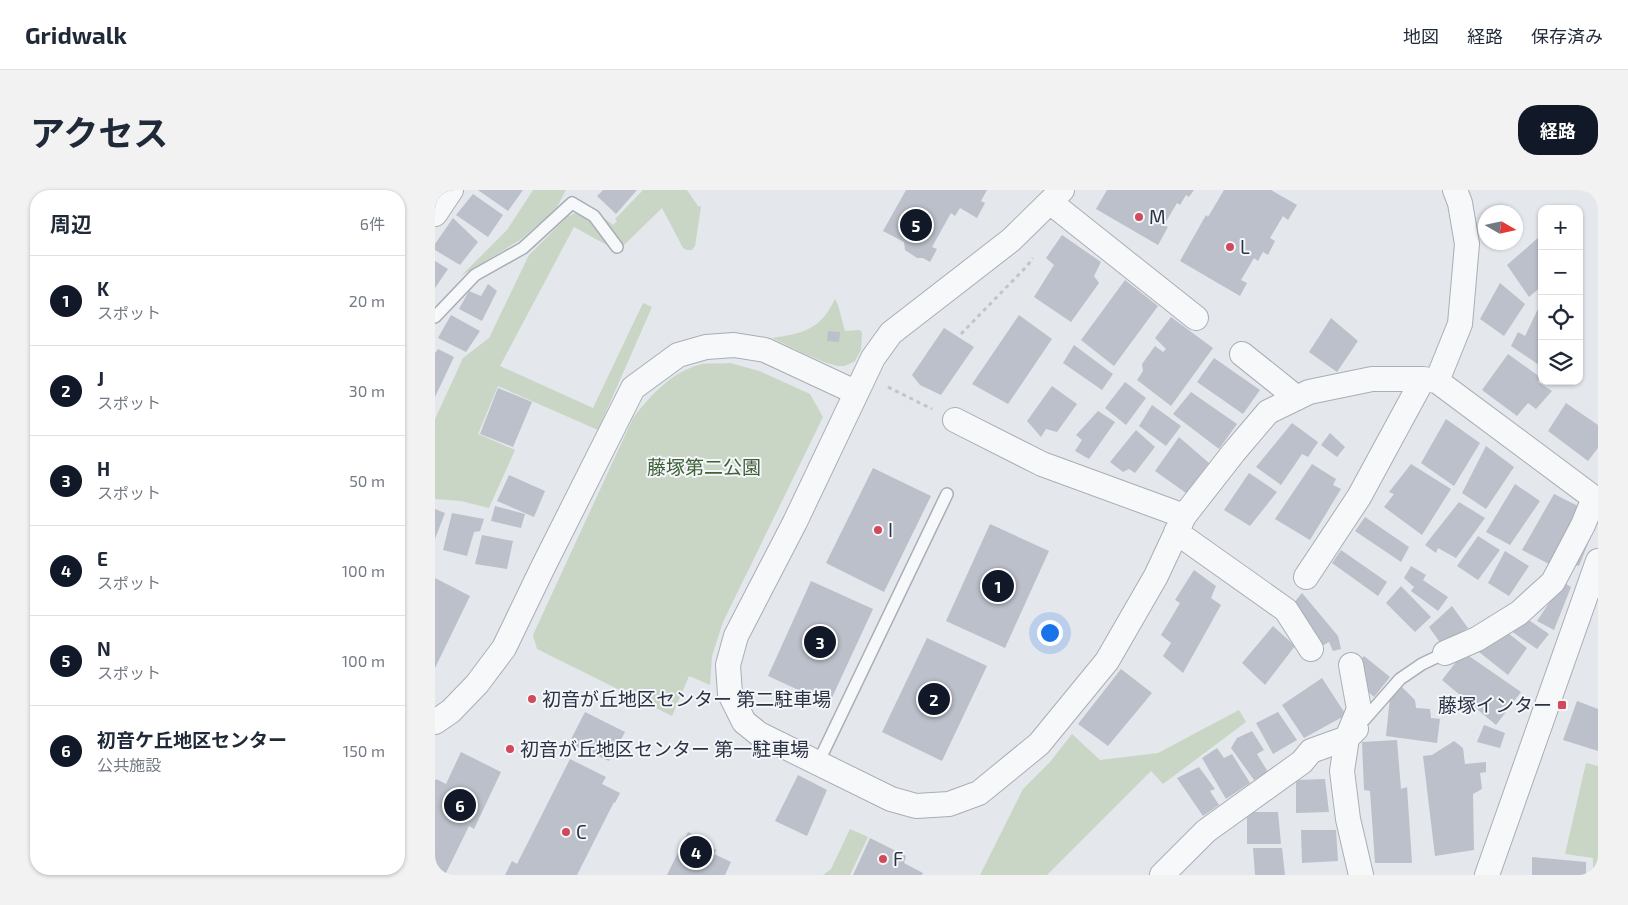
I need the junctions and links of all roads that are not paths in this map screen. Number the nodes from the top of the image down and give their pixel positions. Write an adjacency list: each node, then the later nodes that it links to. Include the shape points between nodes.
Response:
1 (451, 190): 4 (street)
2 (1455, 190): 9 (street, via 1467,244 1460,324)
3 (1056, 196): 7 (street); 10 (street, via 1011,240 891,333)
4 (435, 214)
5 (617, 247): 6 (lane, via 594,216 572,203 523,248 475,275)
6 (435, 317)
7 (1196, 318)
8 (1242, 354): 11 (street)
9 (1430, 380): 11 (street, via 1372,379 1309,392); 14 (street); 17 (street)
10 (855, 392): 22 (street, via 765,350 734,345 706,347 678,355 633,388 504,648 477,684); 24 (street, via 795,522 736,636 728,665 730,694 744,722 759,734)
11 (1297, 398): 15 (street, via 1268,412)
12 (955, 420): 15 (street, via 1042,464)
13 (947, 494): 24 (lane)
14 (1596, 498): 19 (street, via 1553,582 1519,613 1477,639)
15 (1180, 524): 18 (street, via 1285,610); 24 (street, via 1156,576 1107,661 1039,744 979,793 949,804 916,806 891,799)
16 (1598, 561): 27 (street)
17 (1306, 577)
18 (1311, 649)
19 (1445, 653): 21 (lane, via 1400,679)
20 (1351, 665): 23 (street, via 1359,709)
21 (1364, 720): 23 (street)
22 (435, 722)
23 (1347, 738): 25 (street, via 1311,751 1302,762 1206,831); 26 (street, via 1342,771 1348,819)
24 (818, 763)
25 (1162, 875)
26 (1361, 875)
27 (1487, 875)

